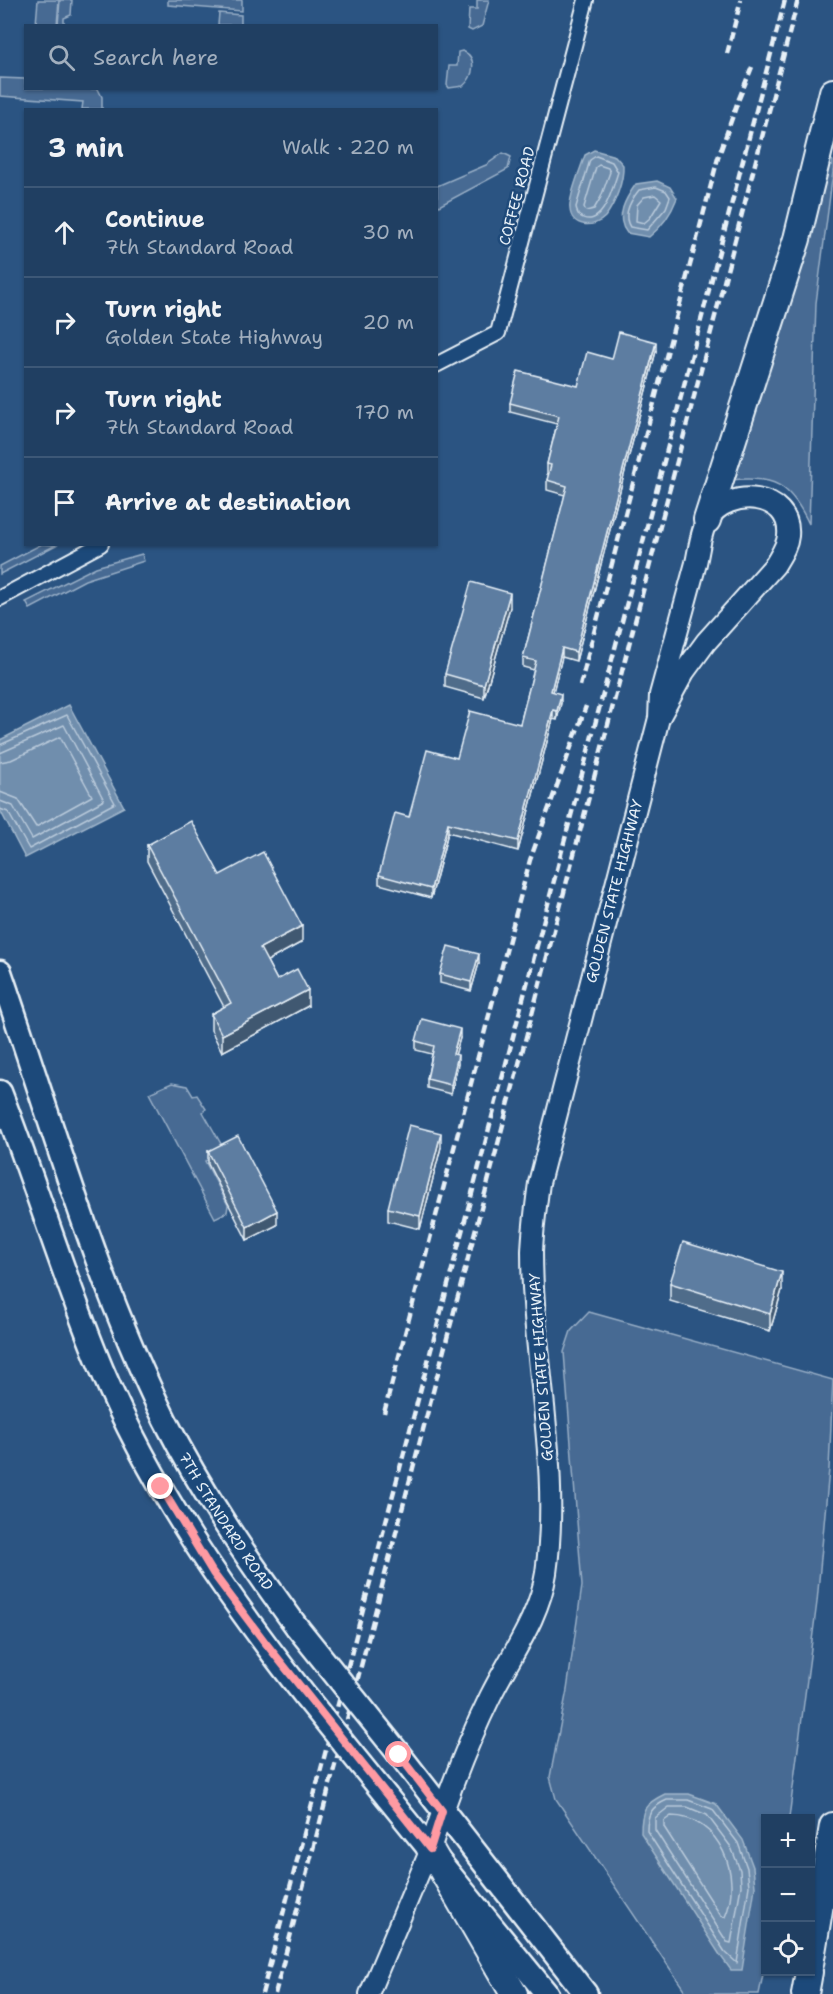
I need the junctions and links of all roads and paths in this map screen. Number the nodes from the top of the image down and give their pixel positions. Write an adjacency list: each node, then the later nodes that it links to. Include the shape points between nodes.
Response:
1 (586, 0): 3 (street, COFFEE ROAD, via 498,333)
2 (833, 92): 4 (highway, via 797,239)
3 (438, 364)
4 (707, 519): 7 (main road, GOLDEN STATE HIGHWAY, via 660,695); 7 (main road, GOLDEN STATE HIGHWAY, via 725,504 757,497 779,510 789,536 775,565 695,656)
5 (97, 546): 6 (street)
6 (0, 598)
7 (659, 718): 10 (main road, GOLDEN STATE HIGHWAY, via 540,1183 534,1220 533,1279 550,1491 545,1576 533,1616 491,1695)
8 (0, 972): 10 (main road, 7TH STANDARD ROAD, bridge, via 110,1292 176,1441 215,1509 297,1627)
9 (0, 1092): 12 (main road, bridge, via 102,1371 142,1454 213,1573)
10 (442, 1811): 12 (main road, GOLDEN STATE HIGHWAY); 18 (main road, 7TH STANDARD ROAD)
11 (833, 1826): 13 (highway)
12 (430, 1849): 15 (street, GOLDEN STATE HIGHWAY); 16 (highway); 17 (main road)
13 (815, 1934)
14 (808, 1976): 19 (highway)
15 (369, 1994)
16 (514, 1994)
17 (547, 1994)
18 (586, 1994)
19 (805, 1994)

